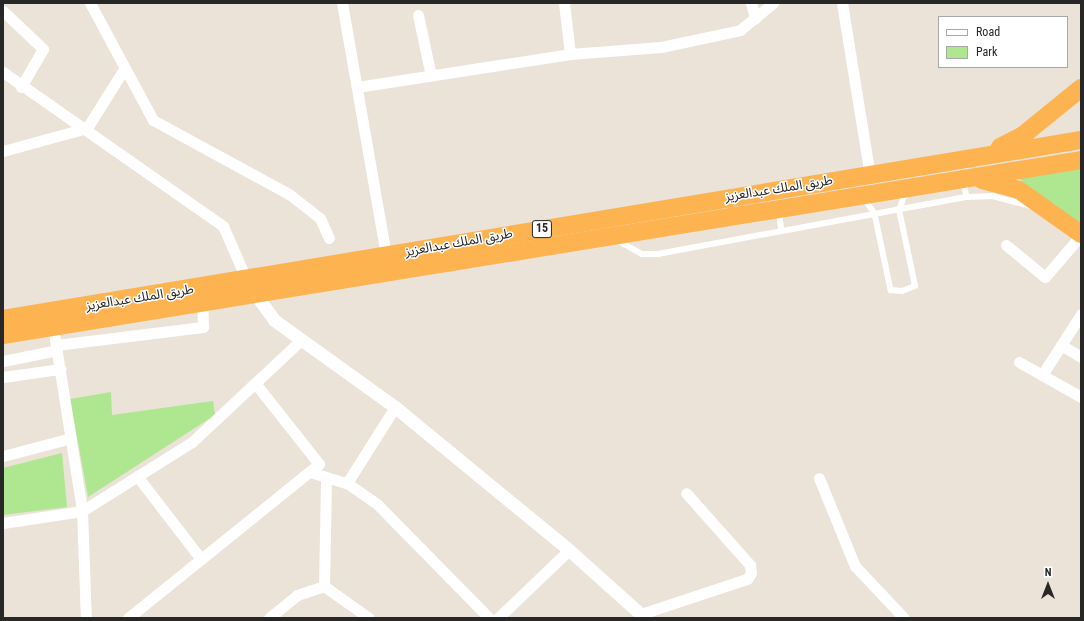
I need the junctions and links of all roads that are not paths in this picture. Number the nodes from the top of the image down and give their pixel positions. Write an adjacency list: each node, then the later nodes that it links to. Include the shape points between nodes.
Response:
1 (90, 3): 11 (street)
2 (342, 3): 14 (street)
3 (564, 3): 10 (street)
4 (751, 3): 9 (street)
5 (773, 3): 9 (street)
6 (842, 3): 22 (street)
7 (3, 11): 15 (street, via 43,49)
8 (418, 15): 13 (street)
9 (755, 18): 10 (street, via 740,30 661,47)
10 (570, 54): 13 (street)
11 (124, 69): 17 (street); 34 (street, via 153,120 289,194 320,218)
12 (3, 72): 15 (street)
13 (431, 76): 14 (street)
14 (357, 87): 36 (street)
15 (21, 88): 17 (street)
16 (1081, 88): 20 (highway, via 1022,136)
17 (87, 128): 19 (street); 37 (street, via 223,226)
18 (1081, 140): 20 (highway, طريق الملك عبدالعزيز / 15)
19 (3, 151)
20 (958, 159): 22 (highway, طريق الملك عبدالعزيز / 15)
21 (1081, 160): 23 (highway, طريق الملك عبدالعزيز / 15)
22 (870, 175): 36 (highway, طريق الملك عبدالعزيز / 15)
23 (964, 179): 24 (highway, طريق الملك عبدالعزيز / 15); 26 (lane); 30 (highway, via 995,181 1019,190)
24 (910, 187): 25 (highway, طريق الملك عبدالعزيز / 15); 28 (lane, via 901,199)
25 (862, 194): 27 (highway, طريق الملك عبدالعزيز / 15); 29 (lane)
26 (968, 197): 28 (lane); 30 (lane, via 993,196)
27 (778, 208): 31 (lane); 32 (highway, طريق الملك عبدالعزيز / 15)
28 (900, 210): 29 (lane); 29 (lane, via 915,286 902,291 891,290)
29 (875, 214): 31 (lane)
30 (1053, 214): 33 (highway)
31 (782, 231): 32 (lane, via 642,254)
32 (611, 235): 37 (highway, طريق الملك عبدالعزيز / 15)
33 (1081, 235): 35 (street, via 1045,277)
34 (329, 238)
35 (1006, 245)
36 (386, 256): 37 (highway, طريق الملك عبدالعزيز / 15)
37 (251, 288): 38 (highway, طريق الملك عبدالعزيز / 15); 40 (highway, طريق الملك عبدالعزيز / 15); 43 (street, via 274,320)
38 (202, 303): 41 (highway, طريق الملك عبدالعزيز / 15); 45 (street, via 203,327)
39 (1081, 314): 44 (street)
40 (3, 319)
41 (53, 327): 42 (highway, طريق الملك عبدالعزيز / 15); 45 (street)
42 (3, 335)
43 (301, 340): 52 (street); 54 (street)
44 (1061, 345): 46 (street); 50 (street)
45 (57, 348): 47 (street); 49 (street)
46 (1081, 357)
47 (3, 361)
48 (1019, 362): 50 (street)
49 (60, 369): 51 (street); 55 (street)
50 (1042, 375): 53 (street)
51 (3, 377)
52 (255, 382): 57 (street, via 319,464); 58 (street, via 192,442)
53 (1081, 397)
54 (394, 407): 61 (street); 65 (street)
55 (71, 438): 56 (street); 63 (street)
56 (3, 456)
57 (310, 472): 59 (street); 66 (street)
58 (137, 476): 63 (street); 66 (street)
59 (326, 477): 61 (street); 67 (street)
60 (819, 478): 75 (street, via 855,566)
61 (347, 483): 73 (street, via 378,505)
62 (686, 492): 68 (street, via 750,565 751,573 747,579)
63 (82, 511): 64 (street); 70 (street)
64 (3, 523)
65 (569, 550): 68 (street); 74 (street)
66 (201, 559): 71 (street)
67 (324, 586): 69 (street); 72 (street, via 297,596)
68 (643, 616)
69 (365, 617)
70 (86, 618)
71 (128, 618)
72 (269, 618)
73 (489, 618)
74 (498, 618)
75 (904, 618)

